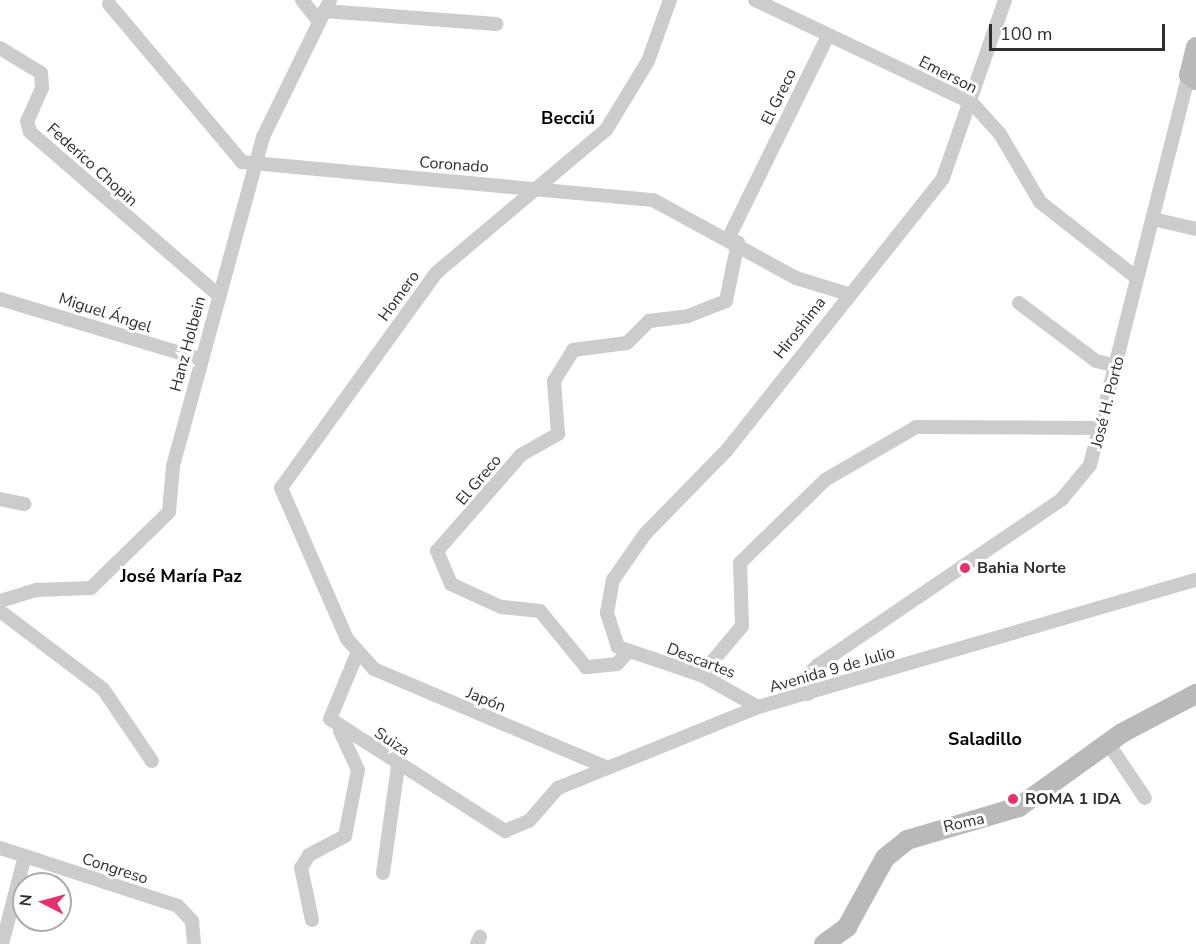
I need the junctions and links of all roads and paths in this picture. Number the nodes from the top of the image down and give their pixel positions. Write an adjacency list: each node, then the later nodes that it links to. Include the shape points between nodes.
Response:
1 (302, 0): 6 (street)
2 (670, 0): 14 (street, Homero, via 648,61 617,115 594,142)
3 (755, 0): 8 (street, Emerson)
4 (1005, 0): 12 (street, Hiroshima)
5 (109, 4): 13 (street, Coronado, via 233,157)
6 (324, 11): 7 (street); 13 (street, Hanz Holbein)
7 (497, 24)
8 (828, 36): 12 (street, Emerson); 17 (street, El Greco)
9 (1196, 47): 11 (main road, José H. Porto)
10 (0, 48): 20 (street, Federico Chopin, via 41,73 42,88 27,120 30,132)
11 (1192, 77): 15 (street, José H. Porto)
12 (972, 103): 18 (street, Emerson, via 1000,134 1040,202); 19 (street, Hiroshima, via 943,178)
13 (255, 166): 14 (street, Coronado); 20 (street, Hanz Holbein)
14 (535, 187): 17 (street, Coronado, via 653,200); 32 (street, Homero, via 436,273 281,488)
15 (1153, 219): 16 (street); 18 (street, José H. Porto)
16 (1196, 229)
17 (734, 239): 19 (street, Coronado, via 796,278); 31 (street, El Greco, via 726,301 688,316 649,321 627,343 573,350 554,381 558,434 521,455 437,551 451,584 501,607 540,611 586,667 617,664)
18 (1137, 278): 24 (street, José H. Porto)
19 (848, 294): 31 (street, Hiroshima, via 727,450 645,534 619,568 607,613 613,638)
20 (218, 295): 23 (street, Hanz Holbein)
21 (0, 299): 23 (street, Miguel Ángel)
22 (1019, 303): 24 (street, via 1096,361)
23 (200, 359): 29 (street, Hanz Holbein, via 173,466 172,500 163,522 92,588 37,590)
24 (1117, 366): 25 (street, José H. Porto)
25 (1101, 428): 33 (street, via 916,427 825,480 742,558 742,626); 34 (street, José H. Porto, via 1094,458 1062,499 818,665 809,674)
26 (0, 499): 27 (street)
27 (24, 504)
28 (1196, 580): 34 (street, Avenida 9 de Julio)
29 (0, 601)
30 (0, 610): 39 (street, via 104,689)
31 (628, 652): 33 (street, Descartes)
32 (357, 654): 37 (street, via 329,715); 41 (street, Japón, via 401,683)
33 (701, 675): 36 (street, Descartes)
34 (808, 694): 36 (street, Avenida 9 de Julio)
35 (1196, 694): 38 (main road, Roma)
36 (759, 707): 41 (street, Avenida 9 de Julio)
37 (335, 724): 40 (street, Suiza); 47 (street, via 358,770 345,836 309,855 301,867)
38 (1108, 743): 42 (street); 50 (main road, Roma, via 1018,807 929,832 895,849 874,874 848,927)
39 (152, 760)
40 (398, 766): 43 (street, Suiza); 46 (street)
41 (608, 768): 43 (street, Avenida 9 de Julio, via 558,788 522,826)
42 (1144, 798)
43 (499, 830)
44 (0, 848): 45 (street, Congreso)
45 (25, 856): 48 (street); 49 (street, Congreso, via 178,906 192,921)
46 (383, 873)
47 (312, 920)
48 (2, 944)
49 (194, 944)
50 (824, 944)

